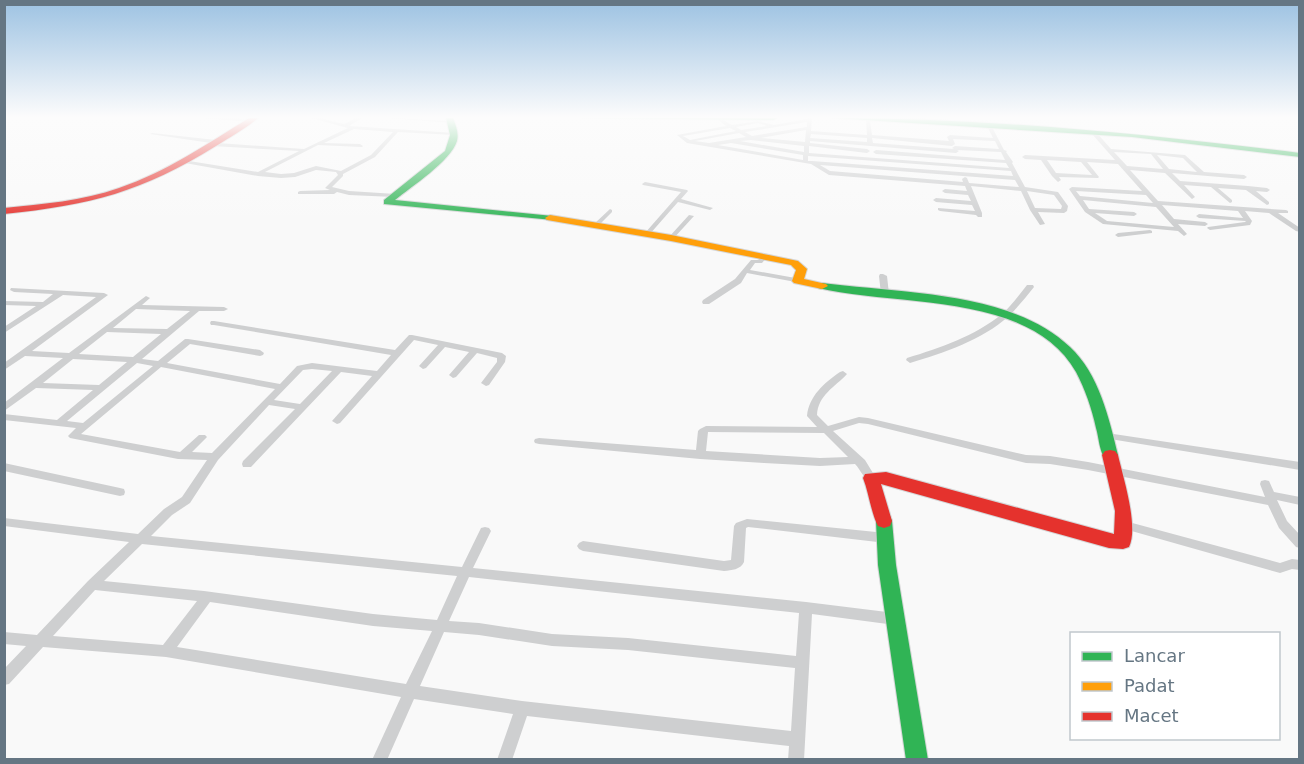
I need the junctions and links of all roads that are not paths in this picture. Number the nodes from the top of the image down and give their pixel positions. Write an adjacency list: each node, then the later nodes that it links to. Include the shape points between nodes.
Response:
1 (1153, 153): 28 (street)
2 (197, 154): 20 (street)
3 (298, 154): 30 (street)
4 (375, 154): 29 (street)
5 (446, 154): 54 (street)
6 (760, 154): 21 (street)
7 (807, 154): 8 (street); 21 (street)
8 (818, 154)
9 (872, 154): 25 (street)
10 (882, 154): 24 (street)
11 (896, 154): 17 (street)
12 (956, 154): 17 (street)
13 (1005, 154): 22 (street)
14 (1112, 154): 23 (street)
15 (1158, 154): 31 (street, via 1185,157)
16 (1025, 157): 18 (street)
17 (958, 158): 22 (street); 24 (street)
18 (1043, 158): 19 (street); 35 (street, via 1056,177)
19 (1083, 160): 23 (street); 35 (street)
20 (185, 161): 30 (street); 70 (street, via 103,195)
21 (809, 162): 25 (street); 33 (street, via 829,173)
22 (1010, 162): 27 (street)
23 (1120, 162): 26 (street)
24 (960, 166): 27 (street); 32 (street)
25 (871, 167): 32 (street); 33 (street)
26 (1126, 168): 28 (street); 53 (street)
27 (1014, 170): 38 (street)
28 (1167, 171): 31 (street); 39 (street)
29 (341, 173): 34 (street, via 316,168); 50 (street, via 327,188)
30 (258, 174): 34 (street)
31 (1203, 174): 36 (street)
32 (964, 175): 38 (street); 41 (street)
33 (872, 176): 37 (street)
34 (290, 177): 43 (street)
35 (1096, 177): 42 (street)
36 (1244, 177)
37 (900, 178): 41 (street); 45 (street)
38 (1017, 178): 46 (street)
39 (1179, 183): 44 (street); 55 (street)
40 (645, 184): 57 (street, via 685,190)
41 (967, 184): 46 (street); 52 (street)
42 (1101, 184)
43 (274, 185)
44 (1213, 186): 47 (street); 59 (street)
45 (893, 187)
46 (1023, 189): 68 (street); 68 (street, via 1056,193 1065,206 1064,212)
47 (1250, 189): 48 (street); 62 (street)
48 (1267, 190)
49 (945, 191): 52 (street)
50 (345, 192): 51 (street); 54 (street)
51 (300, 193)
52 (971, 193): 60 (street)
53 (1148, 193): 56 (street, via 1072,188); 63 (street)
54 (394, 195): 81 (street, via 387,202 516,212)
55 (1192, 197)
56 (1077, 198): 61 (street); 69 (street)
57 (677, 200): 65 (street); 86 (street)
58 (936, 200): 60 (street)
59 (1230, 201)
60 (975, 203): 67 (street, via 979,214)
61 (1125, 203): 63 (street); 74 (street)
62 (1267, 203)
63 (1157, 204): 64 (street); 78 (street)
64 (1188, 205): 66 (street); 76 (street)
65 (710, 208)
66 (1239, 208): 72 (street); 77 (street)
67 (940, 209)
68 (1033, 210): 79 (street)
69 (1087, 210): 74 (street); 80 (street)
70 (4, 211)
71 (610, 211): 81 (street)
72 (1271, 211): 73 (street); 85 (street)
73 (1286, 212)
74 (1134, 214): 83 (street)
75 (691, 216): 88 (street)
76 (1199, 216): 77 (street); 82 (street)
77 (1249, 220): 82 (street, via 1248,224)
78 (1171, 221): 82 (street); 84 (street, via 1181,232)
79 (1042, 224)
80 (1110, 224): 83 (street); 84 (street, via 1120,238)
81 (596, 225): 86 (street)
82 (1207, 226): 87 (street)
83 (1145, 227): 84 (street)
84 (1158, 229)
85 (1298, 230)
86 (647, 234): 88 (street)
87 (1217, 235)
88 (670, 238): 89 (street)
89 (764, 257): 90 (street, via 760,262 754,260); 92 (street, via 801,267)
90 (746, 271): 92 (street); 98 (street)
91 (883, 276): 96 (street)
92 (798, 281): 96 (street)
93 (1030, 287): 104 (street)
94 (14, 290): 95 (street)
95 (63, 292): 100 (street); 111 (street, via 103,296)
96 (885, 294): 104 (street)
97 (146, 298): 101 (street)
98 (706, 302)
99 (4, 303): 100 (street)
100 (45, 304): 106 (street)
101 (136, 307): 102 (street); 107 (street)
102 (198, 308): 103 (street); 108 (street)
103 (224, 309)
104 (1001, 315): 118 (street, via 957,343); 138 (street, via 1043,332 1065,350 1079,370)
105 (214, 323): 113 (street)
106 (6, 329)
107 (107, 330): 108 (street); 114 (street)
108 (169, 332): 117 (street)
109 (444, 343): 110 (street); 113 (street, via 412,338); 120 (street)
110 (475, 350): 125 (street); 126 (street, via 503,358)
111 (25, 353): 114 (street); 116 (street)
112 (260, 353): 119 (street, via 193,340)
113 (396, 353): 123 (street)
114 (72, 355): 117 (street); 127 (street)
115 (4, 358): 116 (street)
116 (16, 359): 121 (street)
117 (136, 360): 119 (street); 129 (street)
118 (910, 360)
119 (160, 363): 128 (street); 136 (street)
120 (423, 366)
121 (4, 367)
122 (339, 369): 123 (street); 128 (street, via 303,367); 131 (street)
123 (378, 374): 134 (street)
124 (843, 374): 137 (street, via 819,396 811,411)
125 (453, 375)
126 (486, 383)
127 (34, 385): 129 (street); 132 (street)
128 (281, 387): 130 (street)
129 (101, 388): 135 (street)
130 (266, 402): 131 (street); 143 (street)
131 (302, 407): 145 (street)
132 (4, 408)
133 (4, 417): 135 (street)
134 (337, 421)
135 (59, 423): 136 (street)
136 (83, 426): 141 (street, via 73,436)
137 (821, 430): 142 (street, via 706,429); 144 (street); 148 (street, via 868,421 1026,459)
138 (1107, 436): 146 (street); 148 (street)
139 (202, 437): 141 (street)
140 (539, 441): 142 (street)
141 (183, 455): 143 (street)
142 (700, 455): 144 (street)
143 (214, 457): 157 (street, via 186,500)
144 (854, 460): 149 (street)
145 (247, 464)
146 (1299, 465)
147 (4, 467): 150 (street)
148 (1114, 471): 151 (street); 154 (street)
149 (871, 478): 154 (street, via 886,478 1118,543 1125,540); 156 (street, via 878,495)
150 (120, 492)
151 (1269, 494): 152 (street); 158 (street)
152 (1299, 501)
153 (4, 522): 157 (street)
154 (1125, 525): 160 (street, via 1280,568)
155 (485, 531): 161 (street)
156 (878, 538): 159 (street, via 742,524 740,557 728,566); 165 (street, via 887,565)
157 (140, 539): 161 (street); 162 (street)
158 (1299, 544)
159 (583, 546)
160 (1299, 565)
161 (465, 572): 164 (street); 166 (street)
162 (92, 585): 163 (street); 168 (street)
163 (207, 597): 166 (street, via 373,620); 169 (street)
164 (806, 608): 165 (street); 170 (street)
165 (891, 619): 178 (street)
166 (440, 624): 170 (street, via 552,640); 172 (street)
167 (4, 638): 168 (street)
168 (39, 642): 169 (street); 171 (street)
169 (166, 651): 172 (street)
170 (803, 663): 174 (street)
171 (4, 679)
172 (411, 692): 173 (street); 175 (street)
173 (522, 708): 174 (street); 176 (street)
174 (796, 739): 177 (street)
175 (379, 759)
176 (504, 759)
177 (796, 759)
178 (918, 759)

